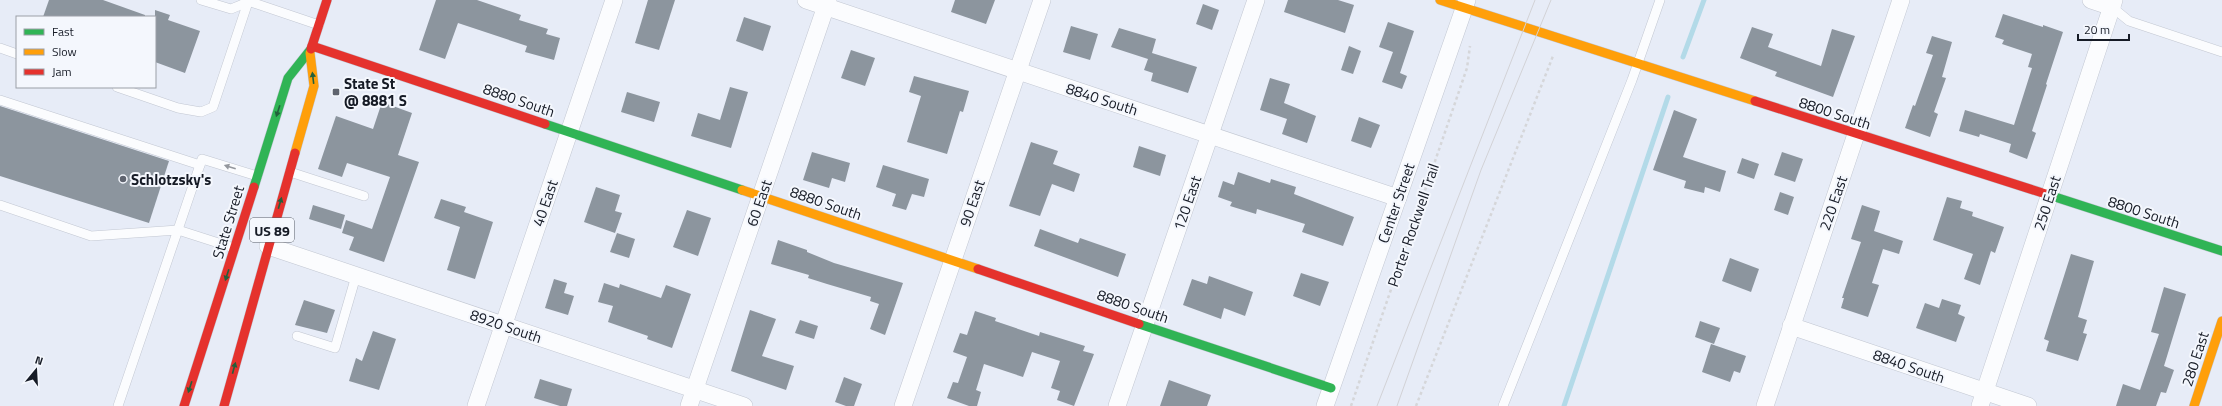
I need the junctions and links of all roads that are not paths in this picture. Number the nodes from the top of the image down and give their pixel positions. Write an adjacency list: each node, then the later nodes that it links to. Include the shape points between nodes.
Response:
1 (201, 0): 11 (lane, via 231,9)
2 (328, 0): 15 (street, State Street / US 89)
3 (614, 0): 24 (street, 40 East)
4 (806, 0): 12 (street, 8840 South)
5 (1042, 0): 21 (street, 90 East)
6 (1256, 0): 26 (street, 120 East)
7 (1440, 0): 14 (street, 8800 South)
8 (1660, 0): 20 (lane)
9 (1901, 0): 25 (street, 220 East)
10 (2091, 0): 13 (street)
11 (247, 1): 15 (lane); 22 (lane, via 213,107 201,112 178,108)
12 (827, 3): 21 (street, 8840 South); 31 (street, 60 East)
13 (2113, 3): 18 (lane, via 2129,21); 32 (street, 250 East)
14 (1466, 4): 20 (street, 8800 South); 33 (street, Center Street)
15 (319, 25): 17 (street, State Street / US 89)
16 (0, 48): 19 (lane)
17 (311, 49): 24 (street, 8880 South); 28 (street, State Street / US 89, one-way to 17, via 314,86); 29 (street, State Street / US 89, one-way to 29, via 288,78)
18 (2222, 52)
19 (16, 54)
20 (1638, 64): 25 (street, 8800 South); 58 (lane)
21 (1018, 71): 26 (street, 8840 South); 39 (street, 90 East)
22 (120, 88)
23 (0, 100): 27 (lane)
24 (569, 132): 31 (street, 8880 South); 43 (street, 40 East)
25 (1856, 134): 32 (street, 8800 South); 44 (street, 220 East)
26 (1211, 135): 33 (street, 8840 South); 42 (street, 120 East)
27 (201, 162): 29 (lane, one-way to 27); 35 (lane)
28 (289, 172): 30 (lane); 36 (street, State Street / US 89, one-way to 28)
29 (257, 176): 37 (street, State Street / US 89)
30 (364, 196)
31 (761, 196): 39 (street, 8880 South); 47 (street, 60 East)
32 (2049, 197): 38 (street, 8800 South); 48 (street, 250 East)
33 (1398, 198): 46 (street, Center Street)
34 (0, 205): 35 (lane, via 90,236)
35 (178, 230): 37 (lane); 49 (lane)
36 (268, 246): 40 (street, 8920 South); 51 (street, State Street / US 89, one-way to 36)
37 (236, 248): 50 (street, State Street / US 89, one-way to 50)
38 (2222, 251)
39 (953, 261): 42 (street, 8880 South); 55 (street, 90 East)
40 (356, 276): 43 (street, 8920 South); 45 (lane, via 335,348)
41 (2222, 320): 61 (street, 280 East)
42 (1145, 325): 46 (street, 8880 South); 56 (street, 120 East)
43 (503, 326): 47 (street, 8920 South); 52 (street, 40 East)
44 (1791, 326): 48 (street, 8840 South); 59 (street, 220 East)
45 (297, 336)
46 (1331, 388): 57 (street, Center Street)
47 (695, 390): 53 (street, 60 East); 54 (street, 8920 South)
48 (1982, 399): 60 (street, 8840 South)
49 (118, 406)
50 (184, 406)
51 (224, 406)
52 (476, 406)
53 (689, 406)
54 (744, 406)
55 (903, 406)
56 (1118, 406)
57 (1325, 406)
58 (1503, 406)
59 (1765, 406)
60 (2028, 406)
61 (2194, 406)

